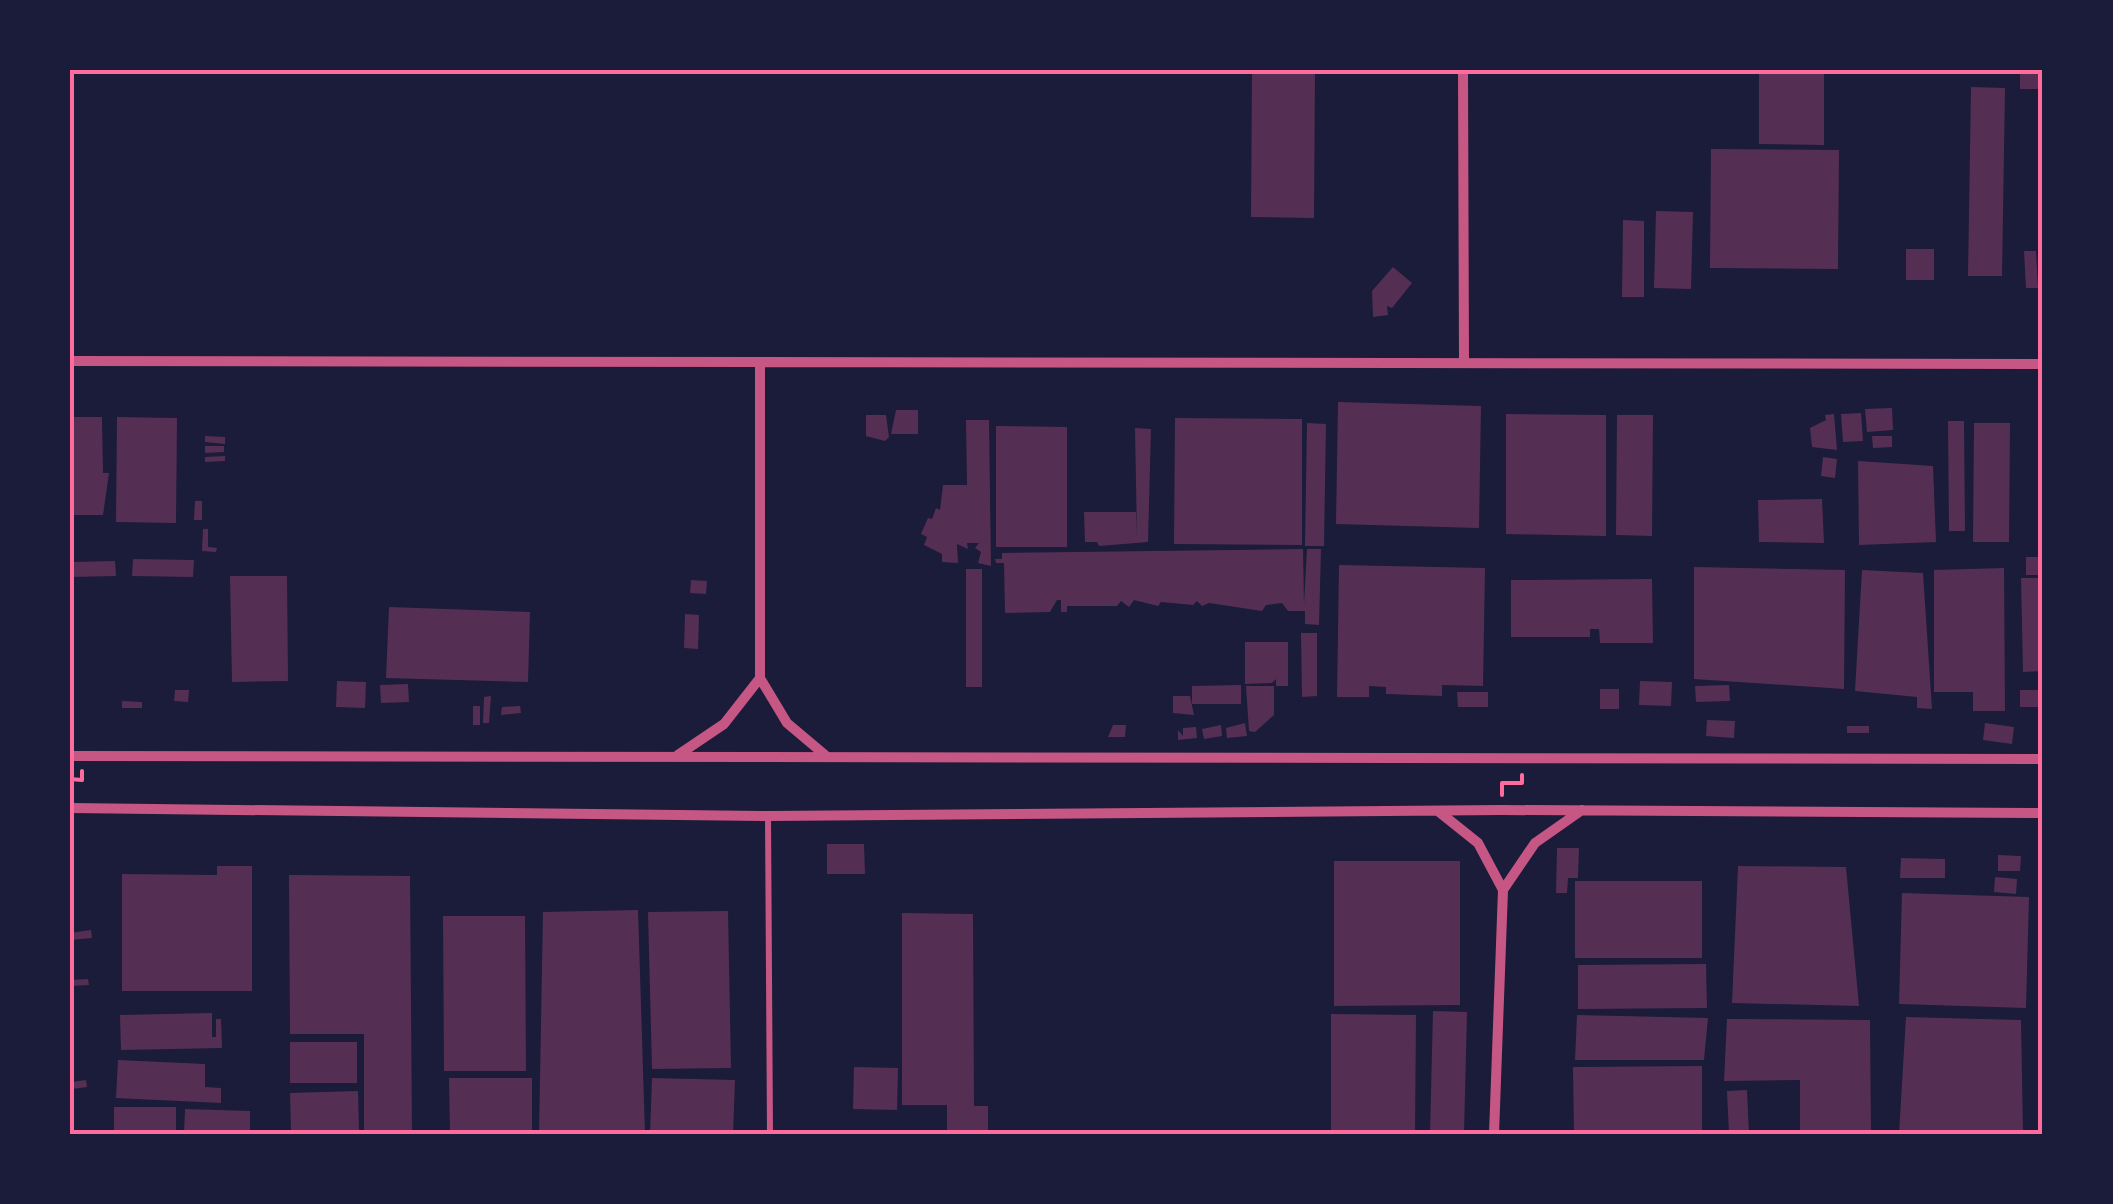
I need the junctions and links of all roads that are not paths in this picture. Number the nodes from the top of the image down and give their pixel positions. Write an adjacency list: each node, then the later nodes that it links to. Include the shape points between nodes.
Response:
1 (1463, 70): 4 (street)
2 (70, 361): 3 (street)
3 (760, 362): 4 (street); 6 (street)
4 (1464, 362): 5 (street)
5 (2043, 364)
6 (760, 678): 8 (street, via 724,724); 9 (street, via 787,722)
7 (70, 756): 8 (street)
8 (677, 756): 9 (street)
9 (826, 756): 10 (street)
10 (2043, 759)
11 (70, 808): 15 (street)
12 (1437, 810): 13 (street); 15 (street); 16 (street, via 1478,843)
13 (1582, 810): 14 (street); 16 (street, via 1535,843)
14 (2043, 813)
15 (768, 816): 17 (lane)
16 (1503, 890): 18 (street)
17 (770, 1134)
18 (1494, 1134)

